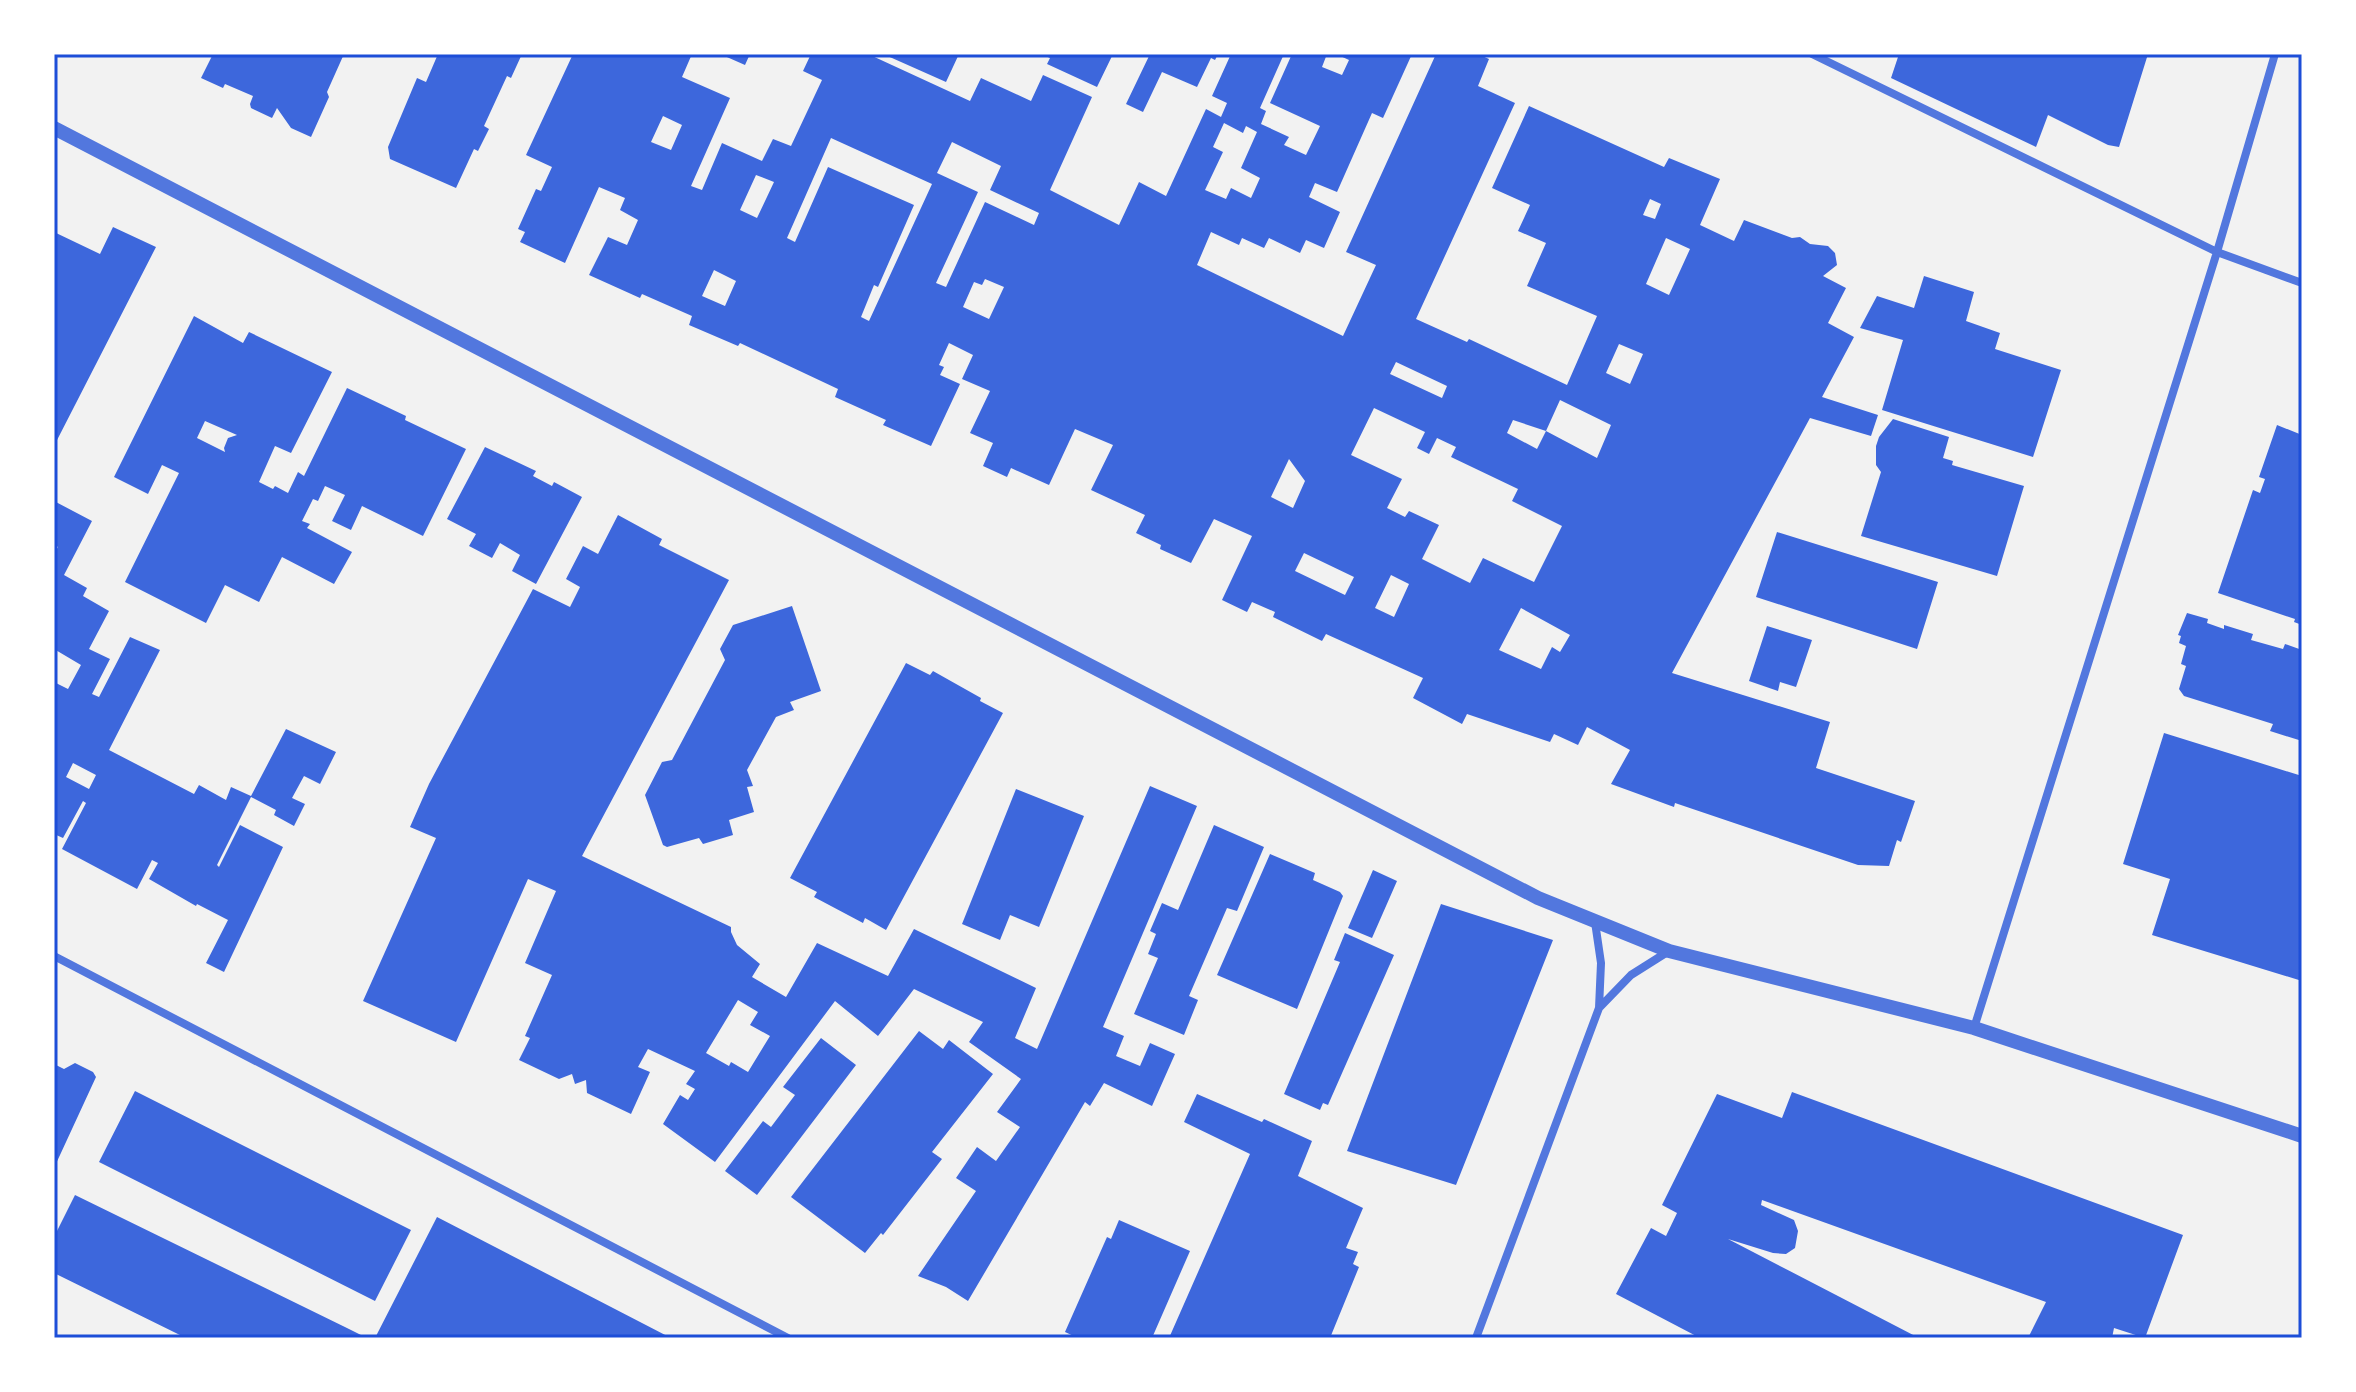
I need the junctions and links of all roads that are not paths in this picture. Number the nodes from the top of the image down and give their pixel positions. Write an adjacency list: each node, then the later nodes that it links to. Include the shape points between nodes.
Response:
1 (1812, 54): 4 (street)
2 (2275, 54): 4 (street)
3 (54, 128): 6 (street, via 1524,891)
4 (2217, 252): 5 (street); 10 (street)
5 (2302, 283)
6 (1595, 922): 7 (street); 9 (street, via 1601,963)
7 (1669, 951): 9 (street, via 1631,975); 10 (street)
8 (54, 956): 12 (street)
9 (1599, 1008): 13 (street)
10 (1974, 1028): 11 (street)
11 (2302, 1136)
12 (788, 1338)
13 (1476, 1338)

